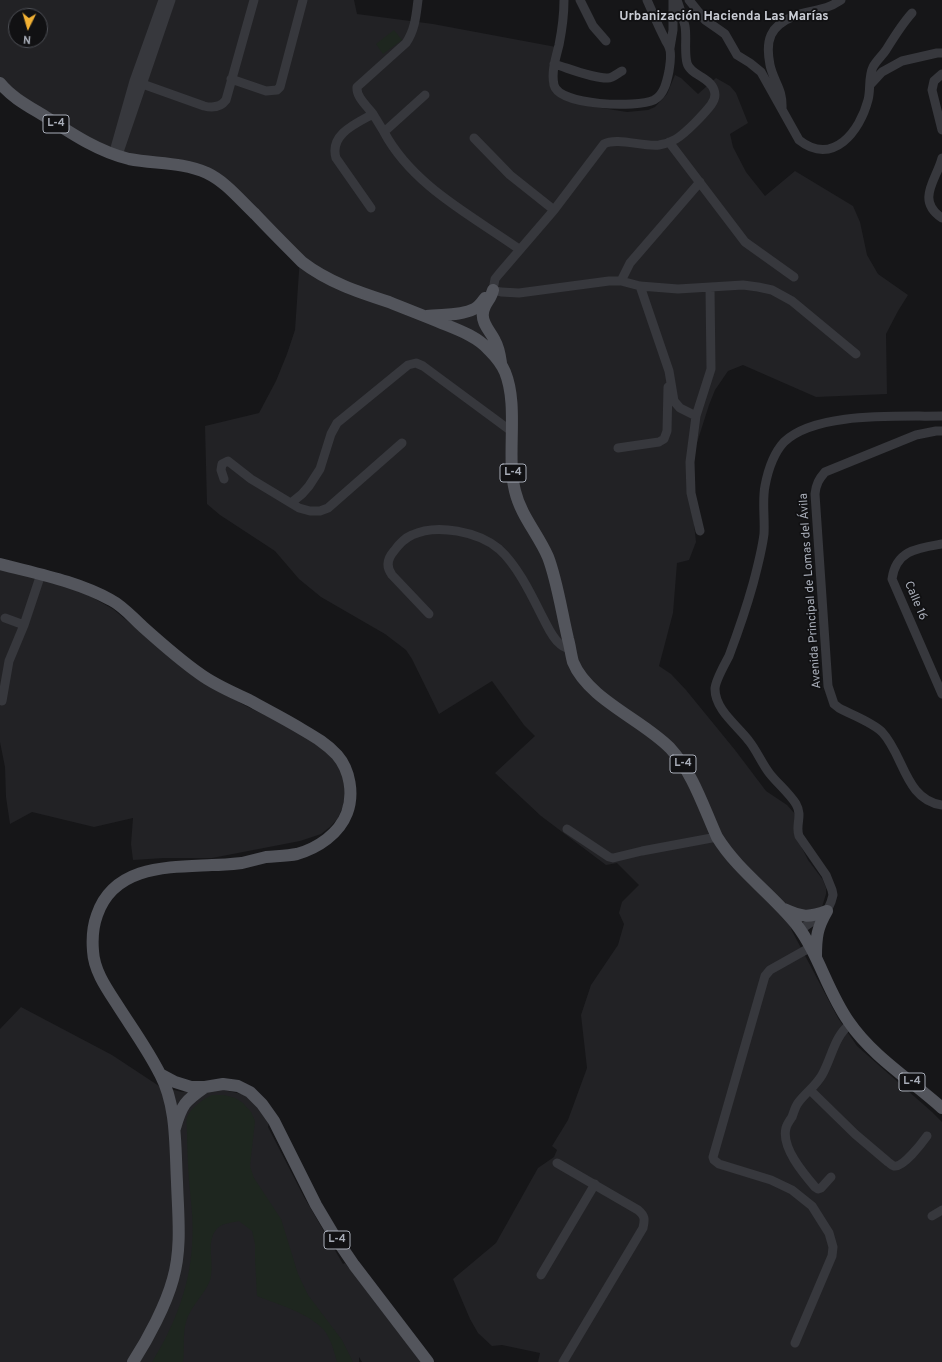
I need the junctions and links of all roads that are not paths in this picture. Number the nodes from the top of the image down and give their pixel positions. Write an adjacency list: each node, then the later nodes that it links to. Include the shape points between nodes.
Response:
1 (163, 0): 21 (street)
2 (171, 0): 21 (street)
3 (254, 0): 20 (street)
4 (303, 0): 20 (street, via 280,87 272,92)
5 (418, 0): 26 (street, via 412,35 406,44 357,87 357,92)
6 (564, 0): 17 (street, via 564,13)
7 (580, 0): 14 (street, via 590,20)
8 (647, 0): 15 (street)
9 (673, 0): 15 (street)
10 (677, 0): 30 (street, via 685,26 687,65 709,82 715,98 685,132)
11 (689, 0): 25 (street, via 705,20 725,34 737,55 761,72)
12 (841, 0): 25 (street, via 829,7 794,16 778,25 771,34 768,56 783,98)
13 (912, 13): 23 (street, via 901,24 874,66)
14 (606, 41)
15 (670, 48): 17 (street, via 668,80 662,94 654,100 645,102 597,104 562,94 556,90 554,84)
16 (942, 53): 23 (street, via 902,60 882,72)
17 (554, 64): 18 (street, via 607,78)
18 (622, 71)
19 (942, 74): 27 (street, via 934,82 932,90)
20 (231, 79): 21 (street, via 226,100 219,106 211,107)
21 (138, 83): 31 (street)
22 (0, 84): 31 (main road, L-4, via 23,103)
23 (870, 85): 25 (street, via 869,99 861,119 849,138 835,148 824,149 806,145 799,140)
24 (425, 95): 28 (street)
25 (782, 109)
26 (373, 114): 28 (street); 34 (street, via 342,134 334,153)
27 (942, 130)
28 (384, 132): 37 (street, via 408,166 429,186)
29 (474, 138): 35 (street, via 510,175)
30 (669, 142): 33 (street); 35 (street, via 649,146 614,141 604,144)
31 (116, 156): 43 (main road, L-4, via 190,167 208,174 234,193 313,271)
32 (942, 158): 36 (street, via 929,193 930,203 936,214)
33 (700, 182): 38 (street, via 745,242); 39 (street, via 630,263)
34 (371, 208)
35 (554, 210): 37 (street)
36 (942, 218)
37 (519, 249): 42 (street, via 498,274)
38 (794, 277)
39 (621, 281): 40 (street); 42 (street, via 519,292)
40 (640, 286): 41 (street); 46 (street)
41 (710, 288): 44 (street, via 743,285 772,290 792,301); 47 (street, via 711,369)
42 (493, 290): 43 (main road, via 474,309); 45 (main road, via 482,317 496,342)
43 (426, 317): 45 (main road, L-4, via 479,342)
44 (856, 354)
45 (501, 366): 49 (main road, L-4, via 509,389)
46 (668, 368): 47 (street, via 674,401 680,408); 52 (street, via 667,431 664,439)
47 (696, 416): 55 (street, via 690,462 691,493)
48 (942, 416): 70 (street, via 853,418 831,421 794,435 778,449 764,488 764,535 753,584 715,689 722,711 748,740 796,805 800,818 797,831 799,836 826,875 832,890)
49 (511, 431): 54 (street, via 423,366 408,365 337,423 320,469 306,490); 62 (main road, L-4, via 512,467 520,509 548,557)
50 (942, 431): 66 (street, Avenida Principal de Lomas del Ávila, via 916,435 825,472 819,479 815,494 828,686 834,704 882,732 893,747 915,791 927,800)
51 (402, 443): 54 (street, via 328,508 310,511)
52 (618, 448)
53 (224, 479): 54 (street, via 222,464 228,461 251,479)
54 (291, 503)
55 (700, 531)
56 (942, 544): 64 (street, Calle 16, via 908,552 896,564 892,579)
57 (0, 564): 58 (main road)
58 (40, 574): 61 (street); 75 (main road, via 78,585 116,603 205,677 321,741 338,756 349,778 349,809 340,827 321,844 296,854 240,863 143,872 120,883 104,899 93,930 94,960 104,984)
59 (429, 614): 62 (street, via 388,570 388,561 392,553 400,543 426,530 448,529 469,534 488,541 509,560 553,636 559,644)
60 (5, 618): 61 (street)
61 (24, 625): 63 (street, via 9,661)
62 (570, 650): 68 (main road, L-4, via 584,681 668,746 681,761 690,775)
63 (4, 666): 65 (street)
64 (942, 694)
65 (2, 700)
66 (942, 805)
67 (567, 829): 68 (street, via 613,858)
68 (717, 836): 69 (main road, L-4, via 739,866)
69 (783, 908): 70 (main road, via 808,917); 71 (main road, L-4)
70 (827, 911): 71 (street); 73 (main road, via 819,926)
71 (800, 930): 72 (main road, L-4)
72 (811, 947): 73 (main road, L-4); 87 (street, via 770,970 765,976 713,1157 719,1164 771,1180 792,1190 812,1206 829,1233 833,1247 832,1256)
73 (816, 958): 74 (main road, L-4)
74 (850, 1024): 77 (street, via 840,1034 823,1073); 78 (main road, L-4, via 872,1049)
75 (160, 1074): 76 (main road, via 191,1087); 79 (main road, via 168,1096)
76 (205, 1087): 79 (main road, L-4, via 183,1105); 89 (main road, L-4, via 223,1084 238,1086 250,1092 262,1104 274,1121 334,1236)
77 (810, 1090): 80 (street, via 855,1134 894,1166 905,1161); 82 (street, via 798,1103 786,1127 788,1144 800,1170 815,1187 821,1188)
78 (942, 1108)
79 (175, 1131): 88 (main road, L-4, via 179,1238 174,1276 165,1302)
80 (927, 1136)
81 (557, 1163): 83 (street)
82 (831, 1177)
83 (595, 1184): 86 (street); 90 (street, via 638,1210 645,1220 643,1228)
84 (942, 1210): 85 (street)
85 (932, 1216)
86 (541, 1275)
87 (795, 1343)
88 (133, 1362)
89 (428, 1362)
90 (563, 1362)

